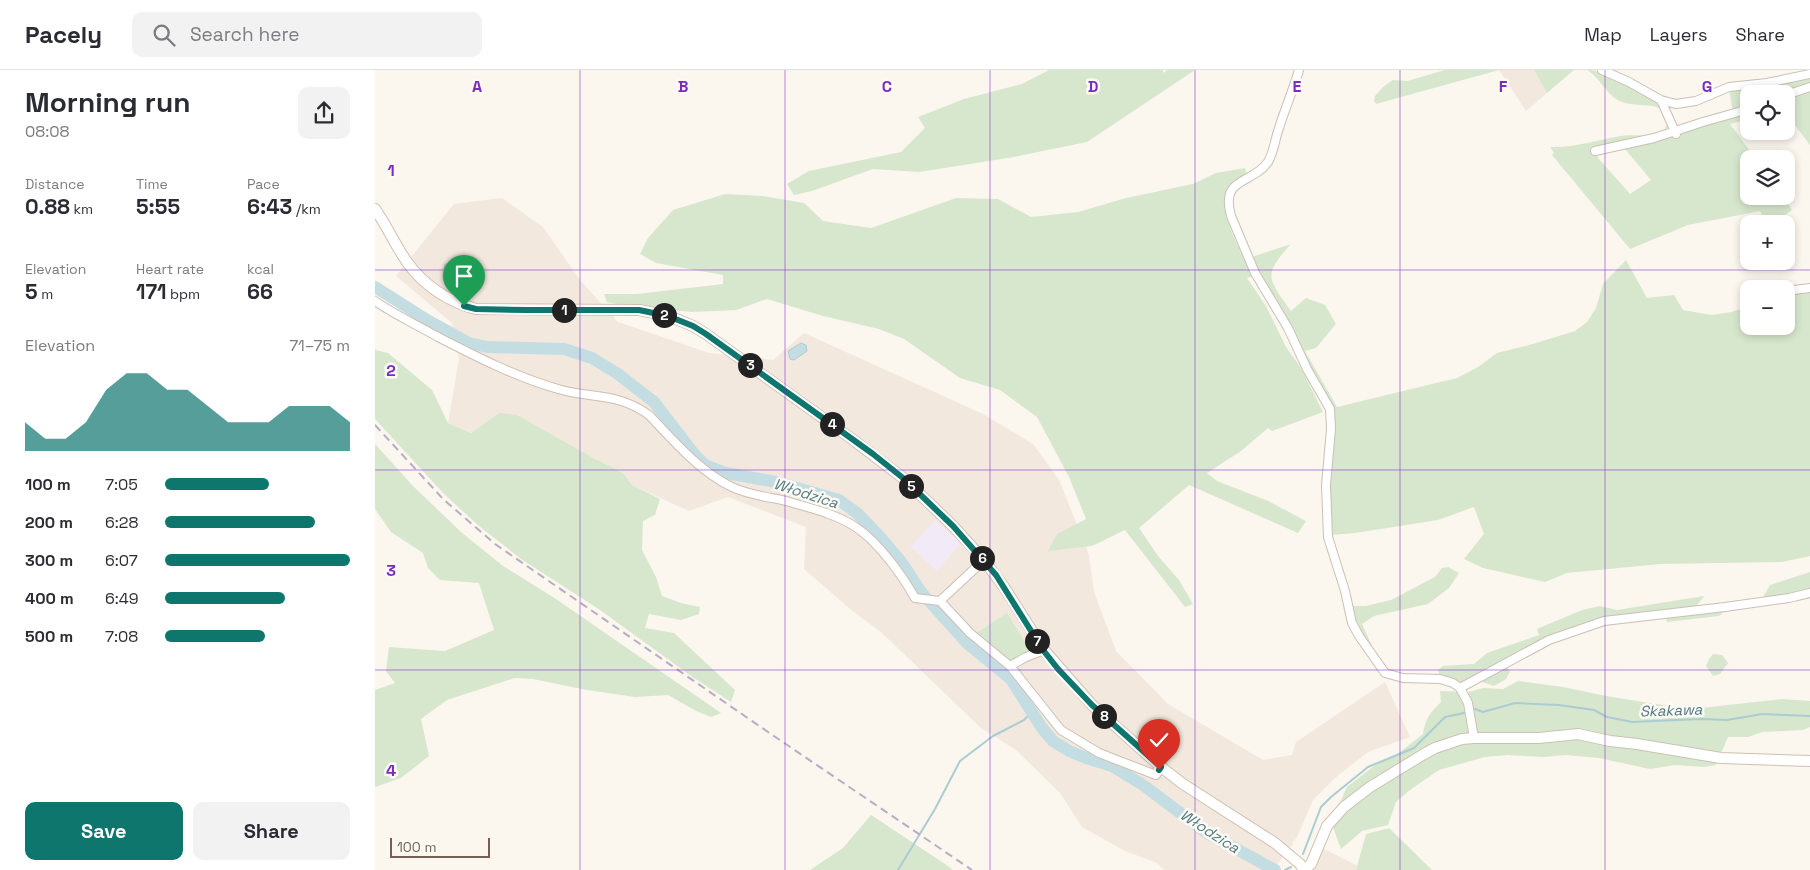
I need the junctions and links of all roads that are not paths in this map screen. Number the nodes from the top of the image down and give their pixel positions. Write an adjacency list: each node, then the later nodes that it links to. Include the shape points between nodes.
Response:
1 (1299, 70): 19 (street, via 1268,161 1231,190 1228,206 1255,273 1330,409 1326,485 1328,537 1352,623 1382,675 1440,679)
2 (1601, 70): 6 (street)
3 (1810, 74): 6 (street, via 1729,87 1686,103)
4 (1810, 87): 5 (street)
5 (1795, 92)
6 (1661, 100): 8 (street)
7 (1740, 111): 8 (street)
8 (1675, 132): 9 (street)
9 (1595, 151)
10 (375, 209): 14 (street, via 408,263 435,290 464,306 476,309 639,310 693,326 903,478)
11 (1810, 288): 12 (street)
12 (1795, 290)
13 (375, 301): 16 (street, via 491,364 558,389 613,398 642,410 697,464 719,480 750,494 811,508 857,528 896,568 915,598)
14 (984, 560): 16 (street); 17 (street)
15 (1810, 593): 19 (street, via 1604,621 1549,640)
16 (937, 601): 18 (street, via 970,634)
17 (1043, 650): 18 (street); 22 (street, via 1092,705)
18 (1010, 666): 22 (street, via 1061,730 1099,753 1156,775)
19 (1460, 688): 20 (street)
20 (1474, 732): 21 (street, via 1539,738 1578,734 1610,742 1721,758); 23 (street, via 1435,748 1370,787 1344,807 1327,826 1311,864)
21 (1810, 760)
22 (1161, 767): 23 (street, via 1199,796 1275,843)
23 (1304, 870)

